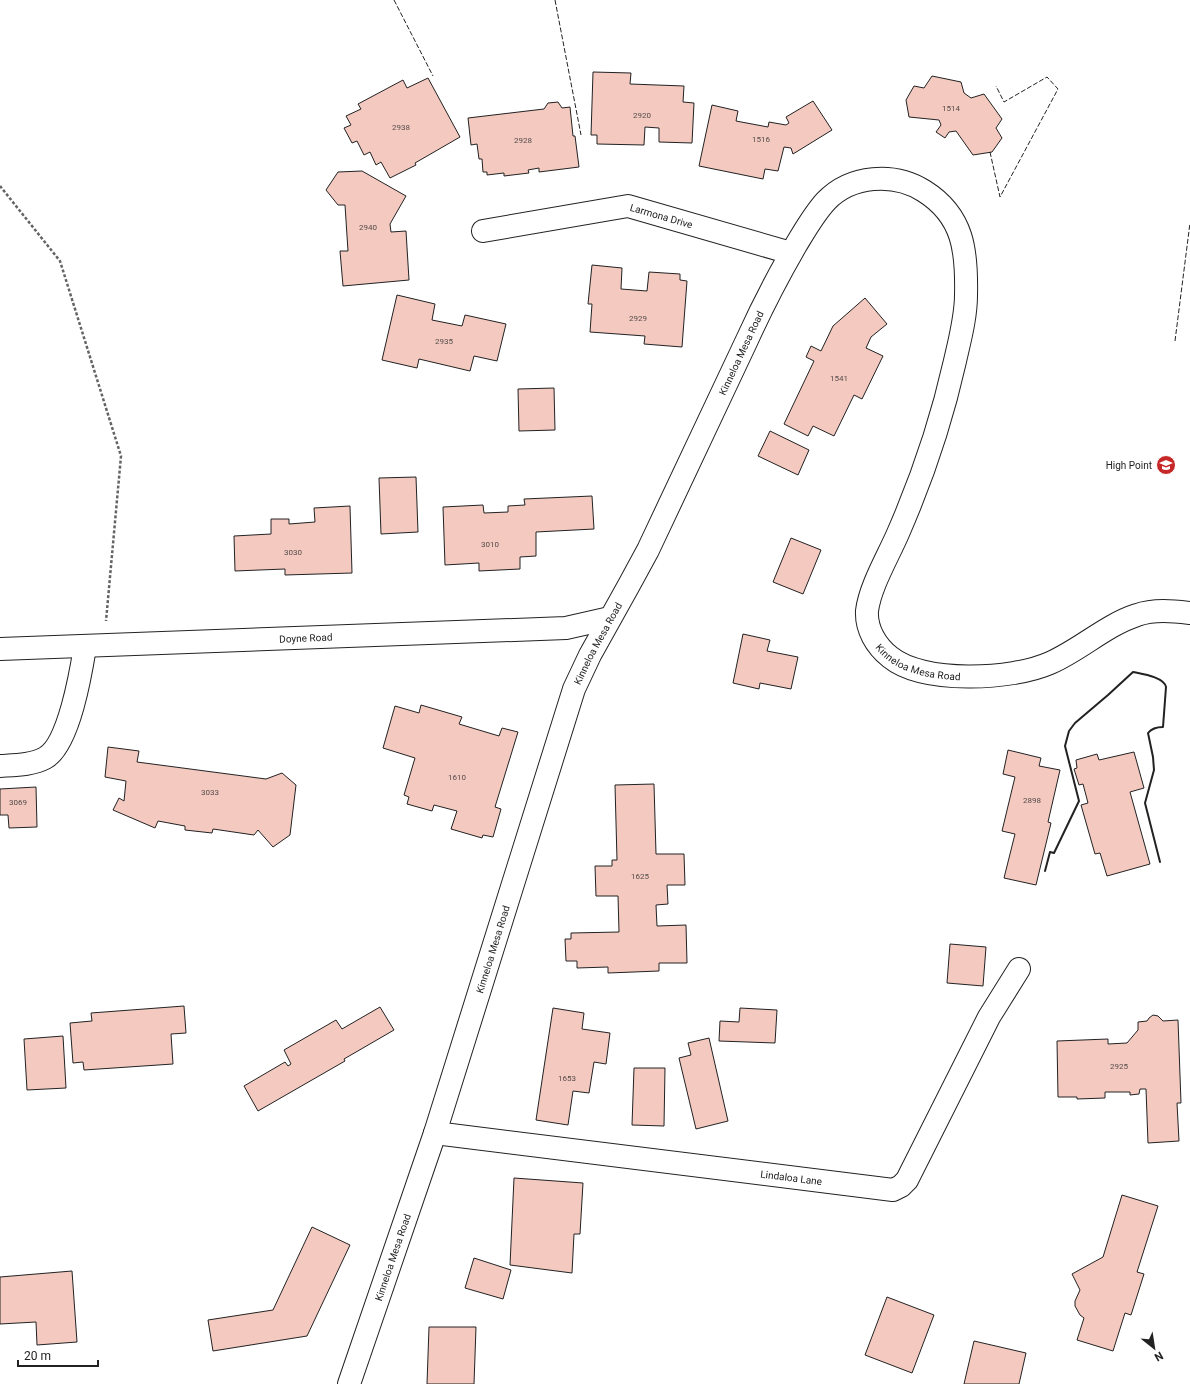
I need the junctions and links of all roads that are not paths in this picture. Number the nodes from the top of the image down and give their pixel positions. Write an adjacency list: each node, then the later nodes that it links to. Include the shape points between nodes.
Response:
1 (483, 231): 2 (street, Larmona Drive, via 628,206)
2 (791, 253): 3 (street, Kinneloa Mesa Road, via 826,200 857,182 878,178 916,186 932,196 957,226 963,241 967,276 966,303 949,387 936,432 902,524 869,599 869,629 888,656 902,666 924,673 949,676 972,677 1028,671 1050,664 1109,628 1138,614 1157,611); 4 (street, Kinneloa Mesa Road, via 764,304 648,550)
3 (1190, 613)
4 (610, 618): 5 (street, Doyne Road, via 566,628); 9 (street, Kinneloa Mesa Road, via 574,689)
5 (94, 646): 6 (street, Doyne Road); 7 (street, via 55,750 46,758 35,762)
6 (0, 649)
7 (0, 766)
8 (1019, 969): 9 (street, Lindaloa Lane, via 990,1017 907,1180 893,1190)
9 (435, 1133): 10 (street, Kinneloa Mesa Road)
10 (349, 1384)

